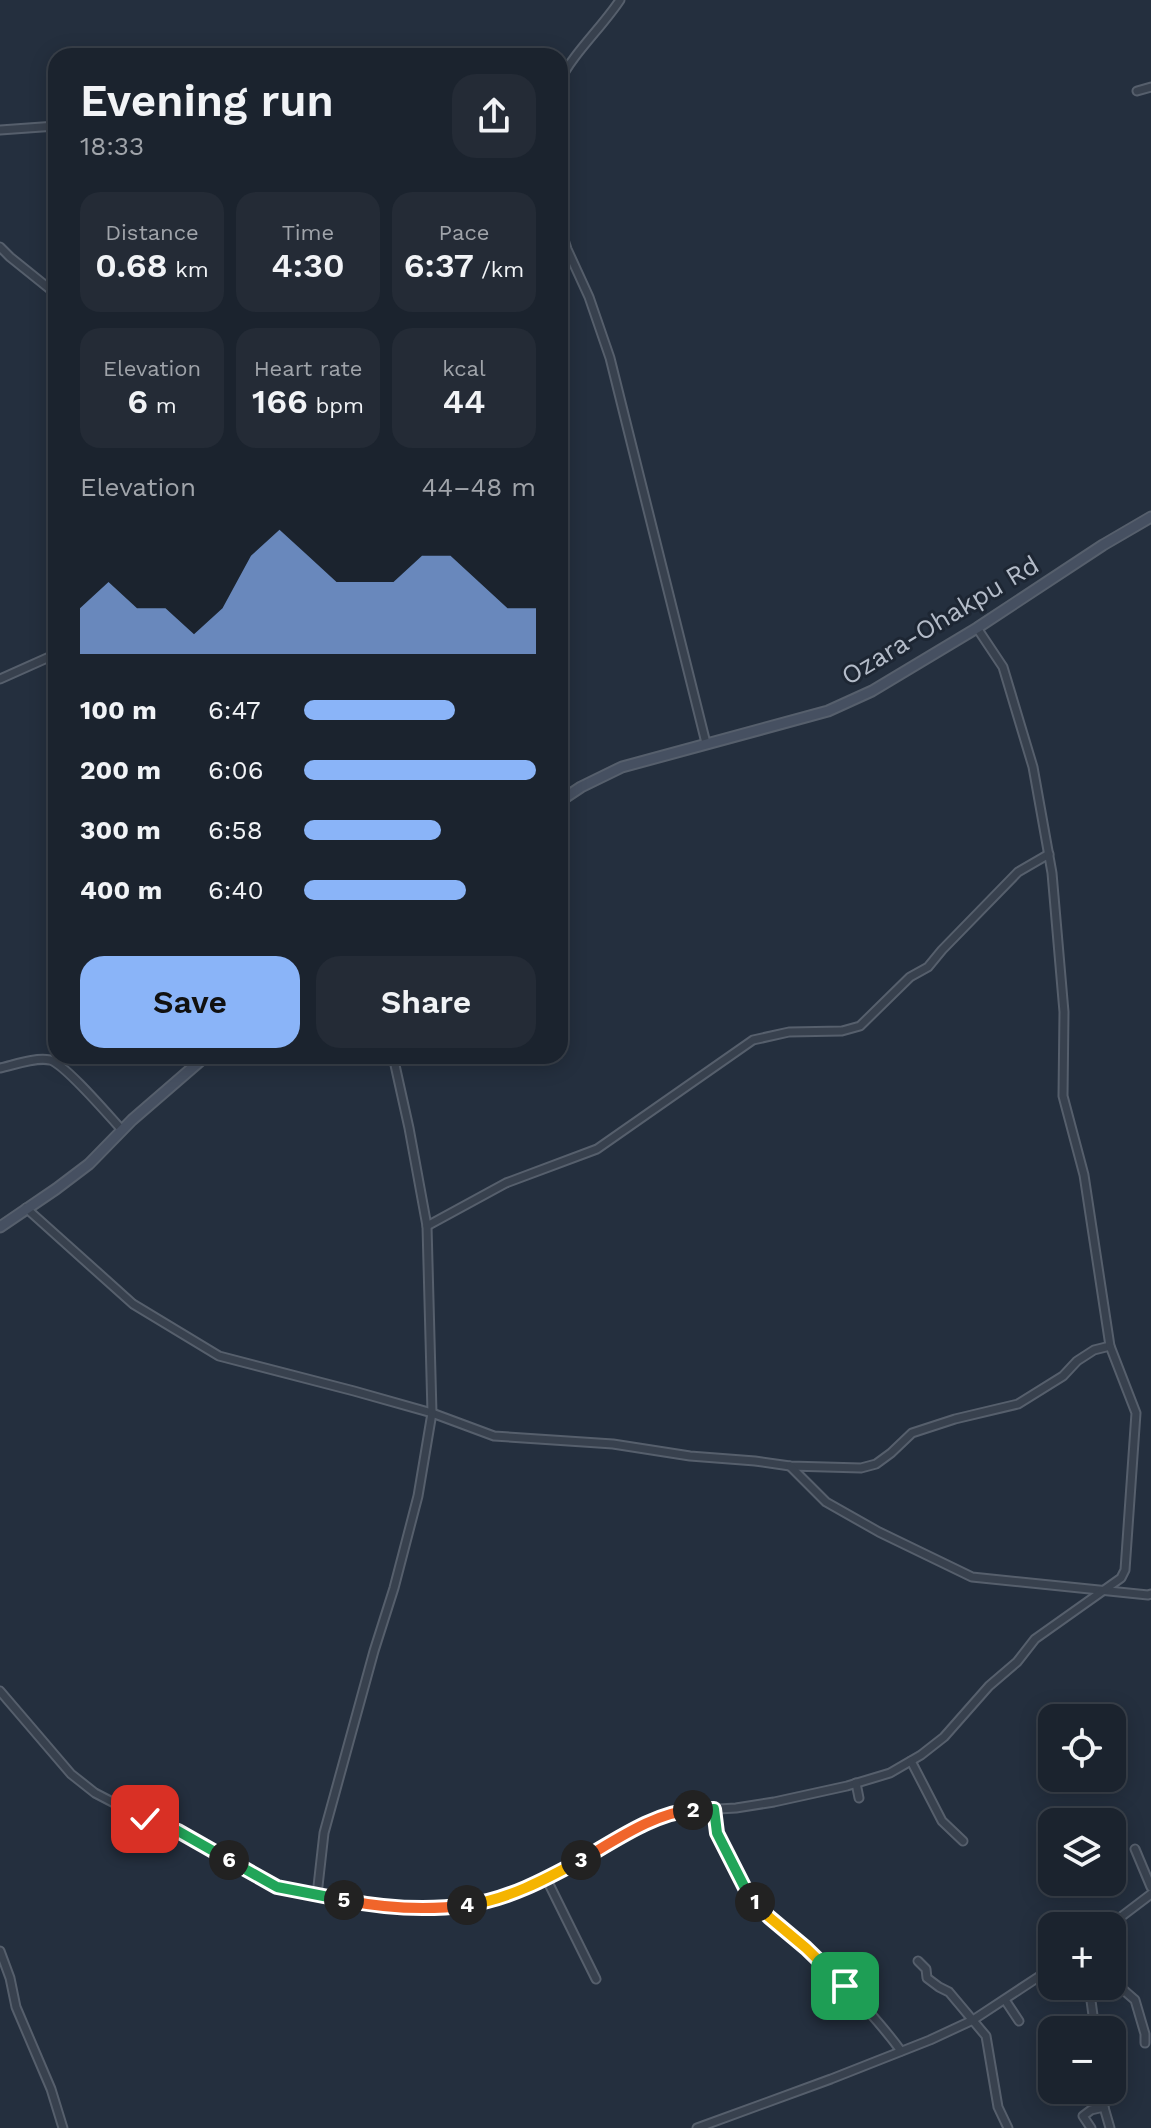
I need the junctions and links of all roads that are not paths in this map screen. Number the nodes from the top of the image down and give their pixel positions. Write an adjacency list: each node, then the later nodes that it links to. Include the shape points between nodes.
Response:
1 (620, 0): 2 (street)
2 (568, 69)
3 (1151, 87): 4 (street)
4 (1137, 91)
5 (48, 127): 6 (street)
6 (0, 130)
7 (0, 247): 9 (street)
8 (568, 251): 14 (street, via 610,358)
9 (48, 288)
10 (1151, 517): 11 (main road, Ozara-Ohakpu Rd)
11 (977, 628): 14 (main road, Ozara-Ohakpu Rd, via 828,711); 16 (street, via 1003,667 1033,767)
12 (48, 658): 13 (street)
13 (0, 679)
14 (706, 743): 15 (main road, Ozara-Ohakpu Rd, via 622,767)
15 (568, 796)
16 (1049, 854): 24 (street, via 1018,872 928,967 910,977 860,1026 753,1040 597,1149 506,1183); 26 (street, via 1064,1012 1063,1096 1084,1175)
17 (48, 1061): 21 (street)
18 (57, 1064): 22 (street)
19 (197, 1064): 22 (main road)
20 (395, 1064): 24 (street)
21 (0, 1068)
22 (122, 1130): 23 (main road, via 89,1164)
23 (26, 1208): 25 (main road); 27 (street, via 133,1304 219,1356)
24 (427, 1226): 27 (street)
25 (0, 1227)
26 (1110, 1346): 28 (street, via 1094,1350 1018,1404 912,1433 876,1464); 29 (street, via 1136,1413 1125,1570)
27 (432, 1413): 28 (street, via 494,1436 613,1444); 39 (street, via 418,1496 324,1833)
28 (790, 1466): 29 (street, via 826,1502 972,1577)
29 (1103, 1590): 30 (street); 32 (street, via 1035,1639 944,1737)
30 (1151, 1594)
31 (0, 1691): 39 (street, via 71,1774 95,1793 178,1831 277,1887)
32 (911, 1761): 33 (street); 36 (street, via 942,1821)
33 (856, 1783): 34 (street); 35 (street)
34 (859, 1798)
35 (714, 1809): 38 (street, via 683,1811 649,1822); 51 (street, via 717,1833 748,1894 845,1986)
36 (963, 1841)
37 (1135, 1849): 40 (street)
38 (546, 1878): 39 (street, via 483,1903 438,1909); 45 (street)
39 (317, 1895)
40 (1150, 1895): 41 (street)
41 (1126, 1913)
42 (0, 1951): 54 (street)
43 (918, 1961): 48 (street, via 927,1978 949,1992)
44 (1038, 1978): 47 (street)
45 (596, 1979)
46 (1126, 1992): 50 (street, via 1135,2000)
47 (1005, 2000): 48 (street); 49 (street)
48 (973, 2020): 51 (street); 56 (street, via 986,2036 998,2107)
49 (1019, 2021)
50 (1145, 2043)
51 (901, 2051): 55 (street)
52 (1103, 2104): 53 (street)
53 (1104, 2107): 57 (street, via 1083,2116); 58 (street)
54 (63, 2128)
55 (697, 2128)
56 (1008, 2128)
57 (1091, 2128)
58 (1110, 2128)

